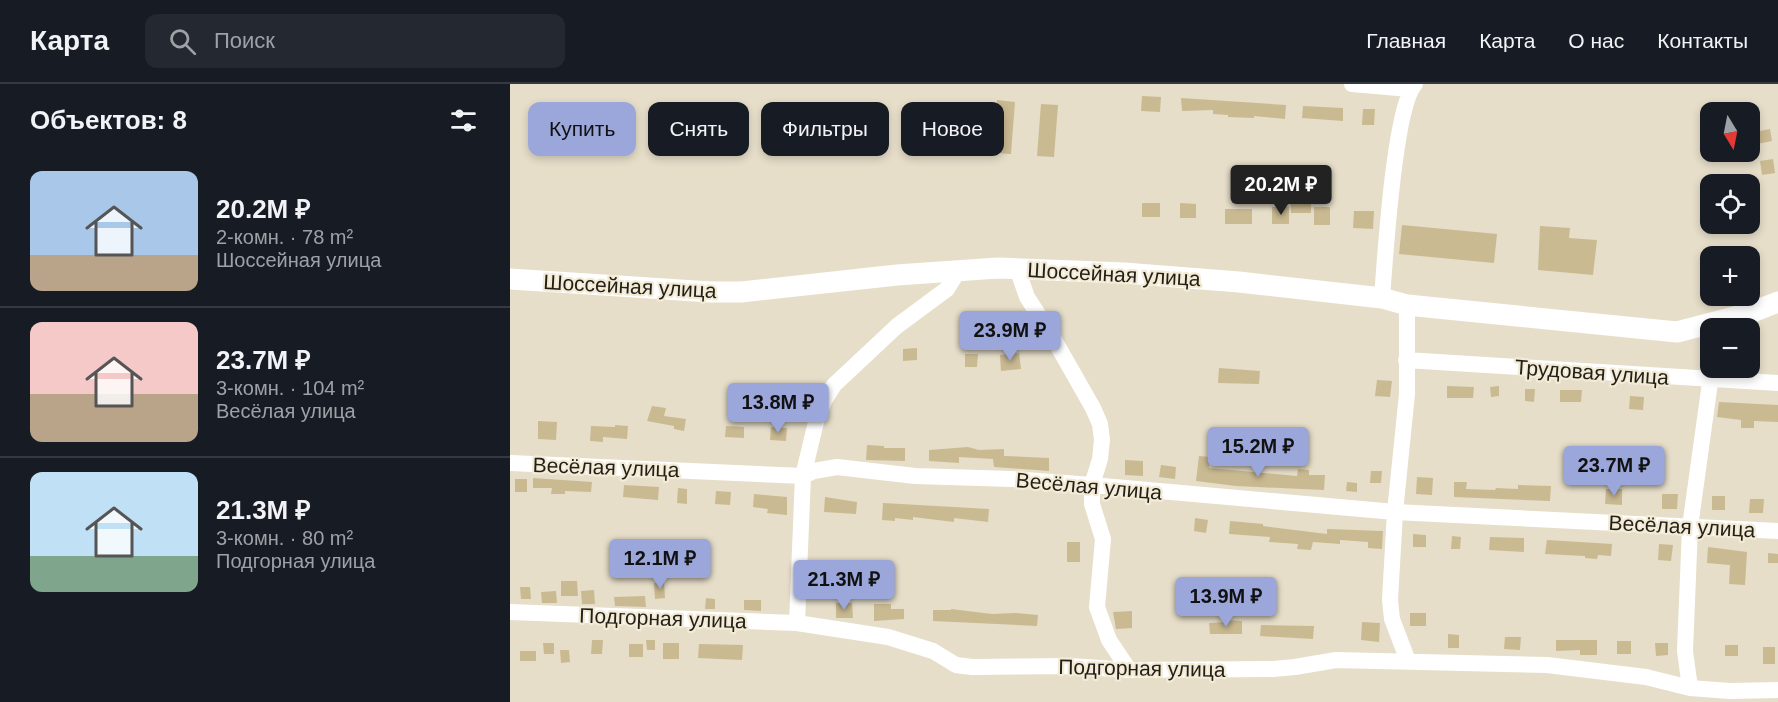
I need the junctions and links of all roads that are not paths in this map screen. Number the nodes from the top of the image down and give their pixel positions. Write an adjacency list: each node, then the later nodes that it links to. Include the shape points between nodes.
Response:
1 (1352, 84): 2 (street)
2 (1413, 87): 6 (street, via 1406,101 1399,138)
3 (1017, 268): 4 (main road, Шоссейная улица); 6 (main road, Шоссейная улица, via 1204,279); 18 (street, via 1027,297 1100,424 1100,459)
4 (958, 271): 5 (main road, Шоссейная улица, via 741,292); 17 (street, via 947,289 897,326 834,385 816,422)
5 (510, 279)
6 (1382, 298): 8 (main road, Шоссейная улица)
7 (1778, 302): 9 (main road, Шоссейная улица)
8 (1407, 304): 10 (main road, Шоссейная улица, via 1677,332); 11 (street)
9 (1735, 318)
10 (1700, 328)
11 (1406, 360): 12 (street, Трудовая улица); 19 (street, via 1407,394)
12 (1700, 373)
13 (1711, 378): 20 (street)
14 (1741, 378): 15 (street, Трудовая улица)
15 (1778, 383)
16 (510, 463): 17 (street, Весёлая улица)
17 (803, 476): 18 (street, Весёлая улица, via 837,467 915,476); 23 (street)
18 (1092, 485): 19 (street, Весёлая улица); 25 (street, via 1092,504 1103,539 1097,607 1109,640)
19 (1395, 512): 20 (street, Весёлая улица); 24 (street, via 1390,600 1392,619)
20 (1690, 527): 21 (street, Весёлая улица); 26 (street, via 1685,651)
21 (1778, 531)
22 (510, 612): 23 (street, Подгорная улица)
23 (797, 623): 25 (street, Подгорная улица, via 888,637 972,667)
24 (1408, 661): 25 (street, Подгорная улица, via 1336,660 1273,669); 26 (street, Подгорная улица, via 1547,666 1646,677)
25 (1129, 670)
26 (1690, 688): 27 (street, Подгорная улица)
27 (1778, 690)

